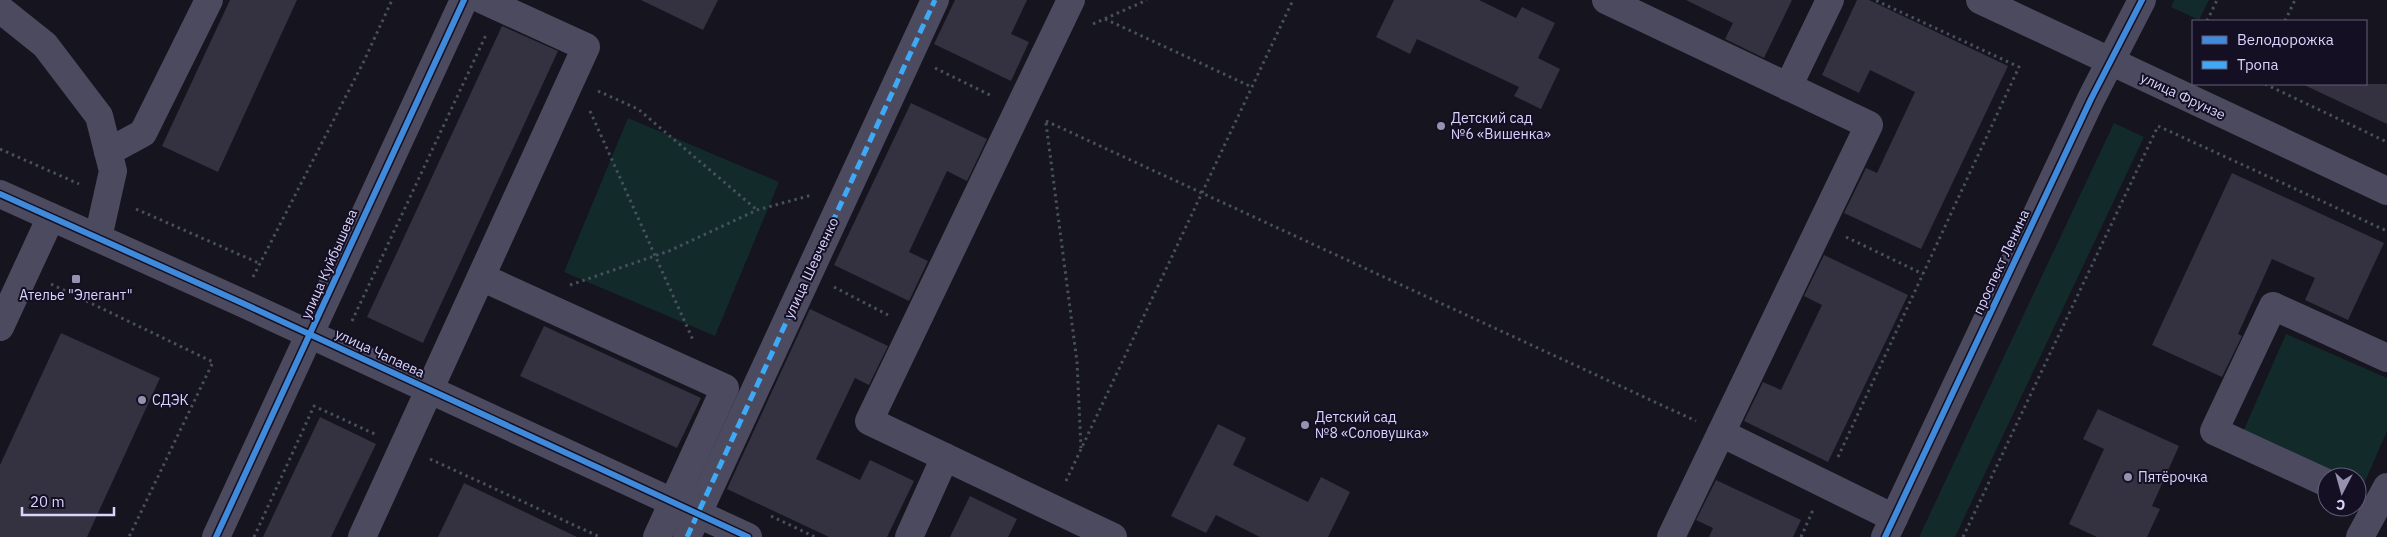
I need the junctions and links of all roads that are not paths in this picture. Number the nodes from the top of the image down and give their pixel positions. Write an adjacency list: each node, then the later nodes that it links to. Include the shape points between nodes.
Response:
1 (17, 0): 12 (street)
2 (209, 0): 15 (street, via 143,133)
3 (464, 0): 22 (street, улица Куйбышева)
4 (935, 0): 30 (street, улица Шевченко)
5 (1070, 0): 26 (street, via 869,421)
6 (1606, 0): 14 (street)
7 (1830, 0): 14 (street)
8 (1980, 0): 13 (street, улица Фрунзе)
9 (2142, 0): 13 (street, проспект Ленина)
10 (491, 4): 20 (street, via 586,47 576,78)
11 (0, 9): 12 (street)
12 (45, 45): 15 (street, via 100,116)
13 (2112, 62): 16 (street, улица Фрунзе); 31 (street, проспект Ленина, via 2091,99)
14 (1788, 87): 25 (street, via 1869,125)
15 (108, 152): 19 (street, via 113,171)
16 (2387, 191)
17 (0, 194): 18 (street, улица Чапаева)
18 (51, 217): 19 (street, улица Чапаева); 21 (street)
19 (98, 238): 22 (street, улица Чапаева)
20 (481, 277): 24 (street); 29 (street, via 725,388)
21 (0, 328)
22 (311, 335): 24 (street, улица Чапаева); 33 (street, улица Куйбышева)
23 (2387, 358): 27 (street, via 2273,306 2214,431)
24 (429, 389): 29 (street, улица Чапаева); 32 (street, via 403,447)
25 (1721, 433): 31 (street, via 1825,484); 38 (street)
26 (945, 457): 36 (street); 37 (street)
27 (2317, 478)
28 (2377, 500): 39 (street)
29 (672, 502): 30 (street, улица Чапаева); 34 (street)
30 (692, 525): 35 (street, улица Чапаева)
31 (1890, 528)
32 (371, 534)
33 (216, 537)
34 (657, 537)
35 (748, 537)
36 (909, 537)
37 (1113, 537)
38 (1672, 537)
39 (2360, 537)

